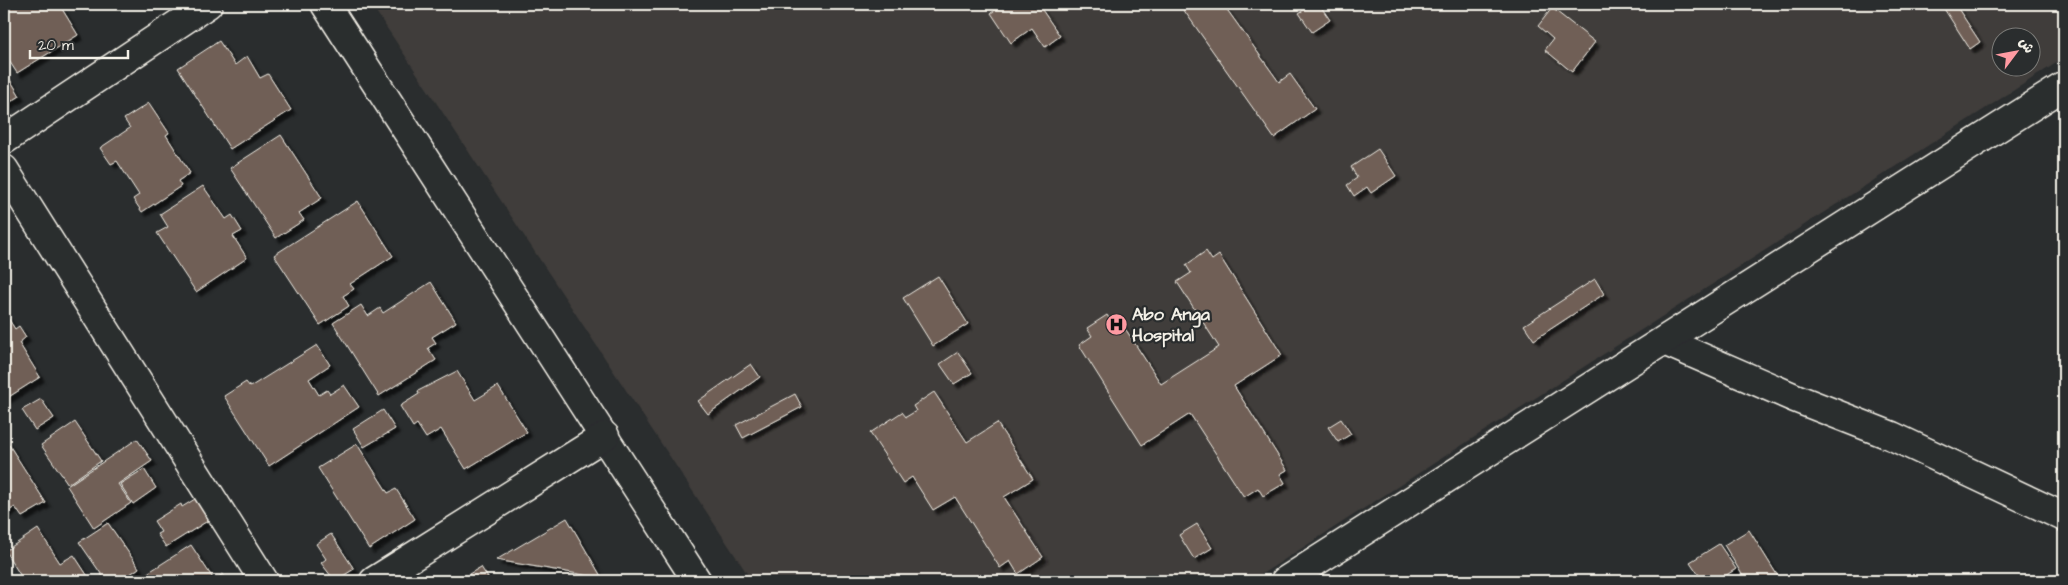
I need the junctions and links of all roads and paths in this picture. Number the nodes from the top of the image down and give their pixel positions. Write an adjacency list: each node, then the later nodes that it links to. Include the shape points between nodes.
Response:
1 (208, 4): 4 (street)
2 (324, 4): 7 (street)
3 (2064, 86): 6 (street)
4 (4, 140)
5 (4, 169): 9 (street)
6 (1664, 341): 8 (street, via 1892,436); 12 (street)
7 (604, 436): 10 (street); 11 (street)
8 (2064, 517)
9 (264, 581)
10 (374, 581)
11 (697, 581)
12 (1285, 581)

